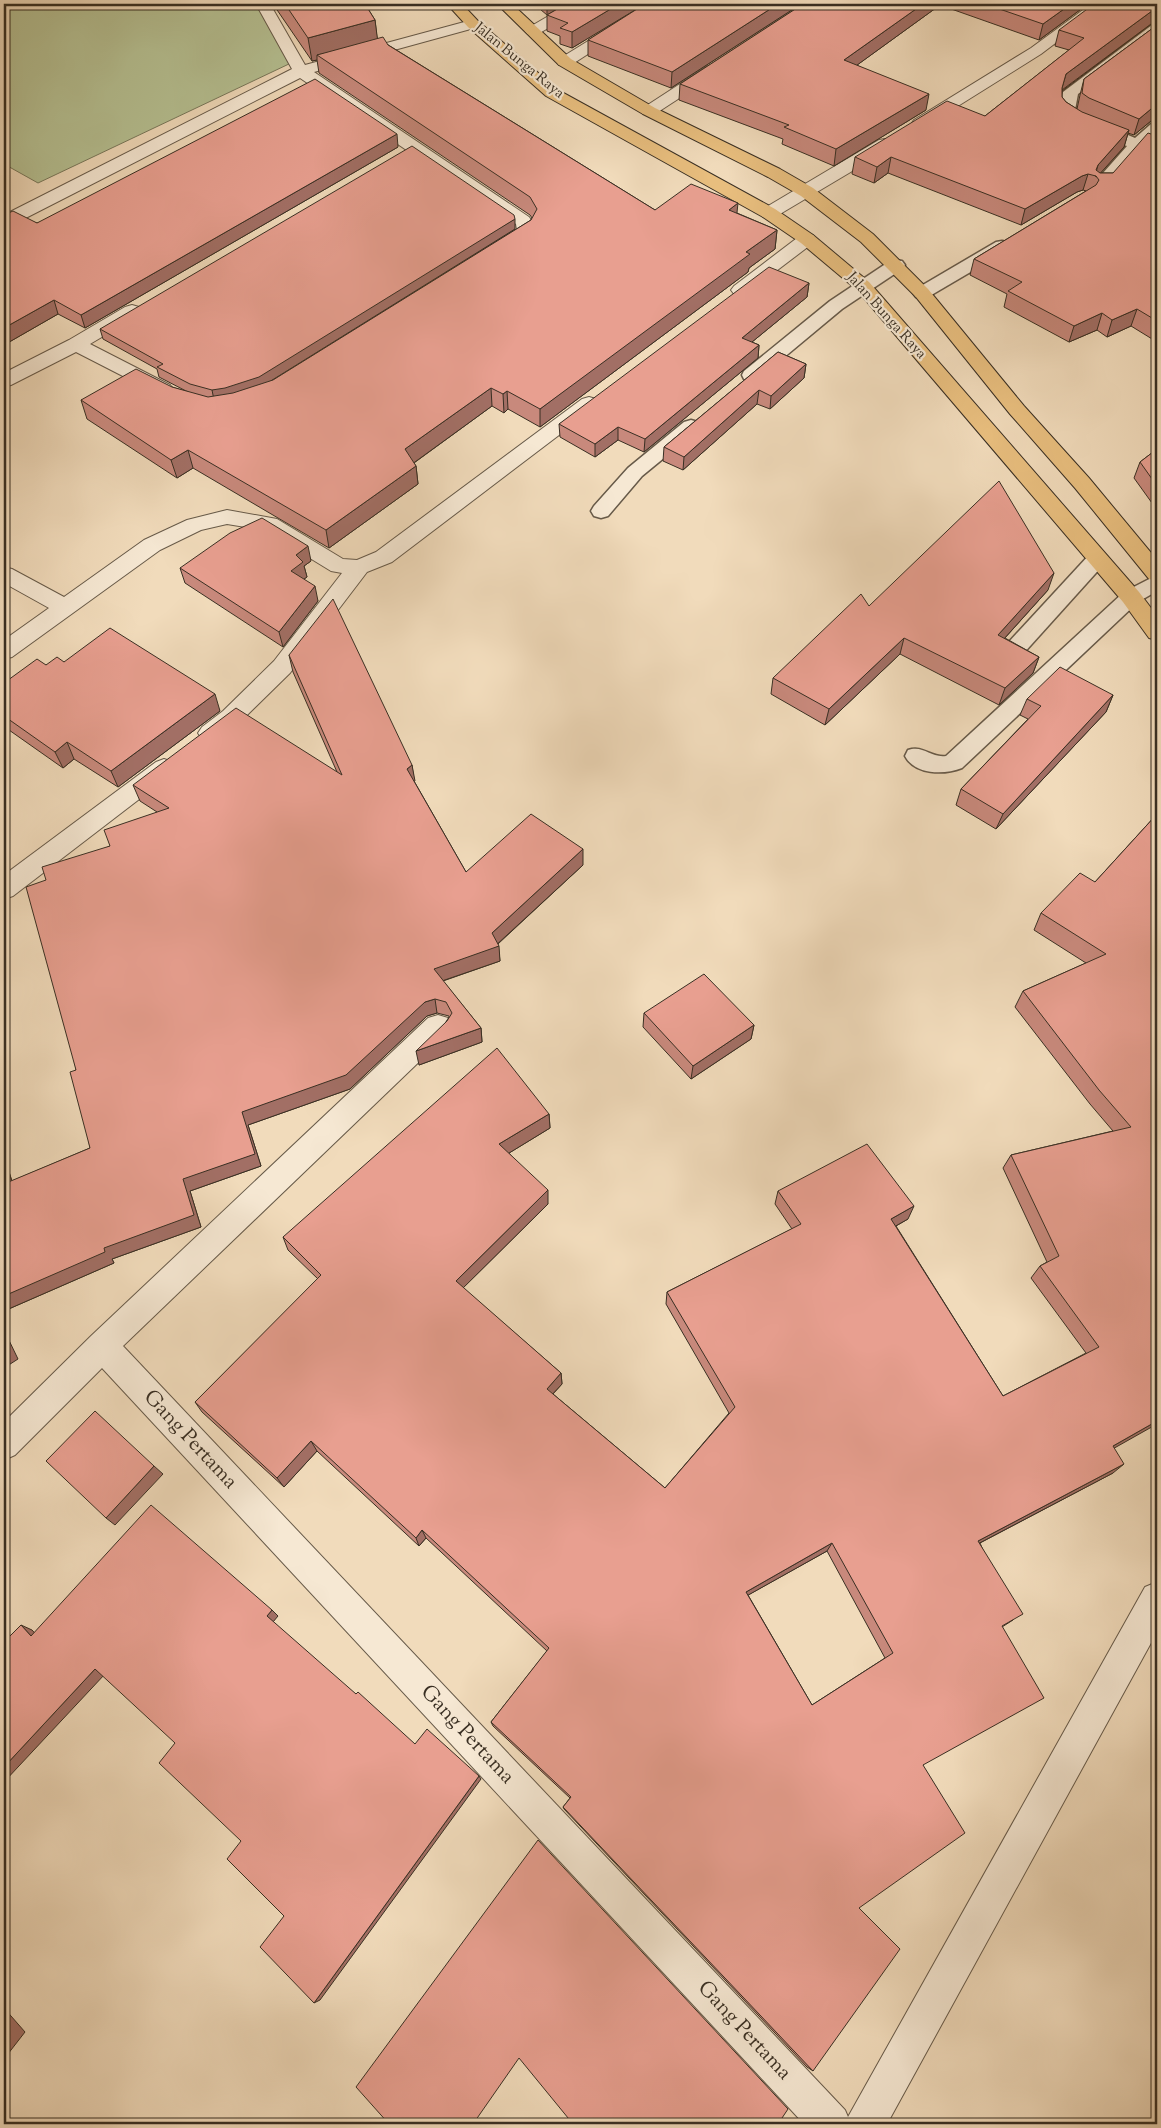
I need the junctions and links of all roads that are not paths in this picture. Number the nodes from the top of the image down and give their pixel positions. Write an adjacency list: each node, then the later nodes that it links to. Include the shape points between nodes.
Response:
1 (263, 4): 12 (street)
2 (454, 4): 7 (main road, Jalan Bunga Raya)
3 (504, 4): 9 (main road, Jalan Bunga Raya)
4 (579, 4): 9 (street)
5 (658, 4): 10 (street)
6 (1100, 4): 19 (street, via 1036,51)
7 (473, 24): 12 (street); 20 (main road, Jalan Bunga Raya, via 552,93)
8 (1157, 28): 15 (lane, via 1071,92 1067,104 1067,112 1077,118)
9 (533, 31): 10 (main road, Jalan Bunga Raya)
10 (565, 62): 13 (main road, Jalan Bunga Raya)
11 (723, 62): 13 (street)
12 (301, 71): 16 (street); 21 (street)
13 (649, 111): 19 (main road, Jalan Bunga Raya)
14 (1157, 126): 15 (lane)
15 (1137, 144): 18 (lane)
16 (414, 148): 17 (street); 24 (street, via 523,221 527,228 524,233)
17 (397, 157)
18 (1100, 185)
19 (807, 192): 20 (street); 25 (main road, Jalan Bunga Raya)
20 (769, 213): 23 (main road, Jalan Bunga Raya)
21 (4, 222)
22 (1017, 237): 27 (lane)
23 (808, 239): 26 (main road, Jalan Bunga Raya); 28 (street)
24 (483, 259)
25 (896, 265): 26 (lane); 27 (main road, Jalan Bunga Raya)
26 (862, 286): 32 (lane); 37 (main road, Jalan Bunga Raya)
27 (922, 293): 40 (main road, Jalan Bunga Raya)
28 (728, 299)
29 (144, 304): 30 (street)
30 (76, 344): 31 (street); 34 (street)
31 (4, 382)
32 (739, 386)
33 (608, 389): 38 (street, via 384,557)
34 (177, 396)
35 (702, 416): 36 (lane, via 635,472)
36 (601, 511)
37 (1097, 559): 42 (main road, Jalan Bunga Raya); 45 (lane)
38 (359, 567): 43 (street, via 339,566 270,524 228,517 194,525 152,545); 48 (street, via 282,667 231,717)
39 (4, 574): 43 (street)
40 (1157, 574)
41 (1157, 582): 42 (lane)
42 (1131, 597): 44 (main road, Jalan Bunga Raya); 47 (lane, via 954,762 939,766)
43 (64, 607): 46 (street)
44 (1157, 632)
45 (1014, 650)
46 (4, 651)
47 (916, 756)
48 (4, 889)
49 (438, 1026): 50 (street)
50 (102, 1346): 51 (street); 53 (street, Gang Pertama)
51 (4, 1444)
52 (1157, 1599): 54 (street)
53 (831, 2124)
54 (865, 2124)

